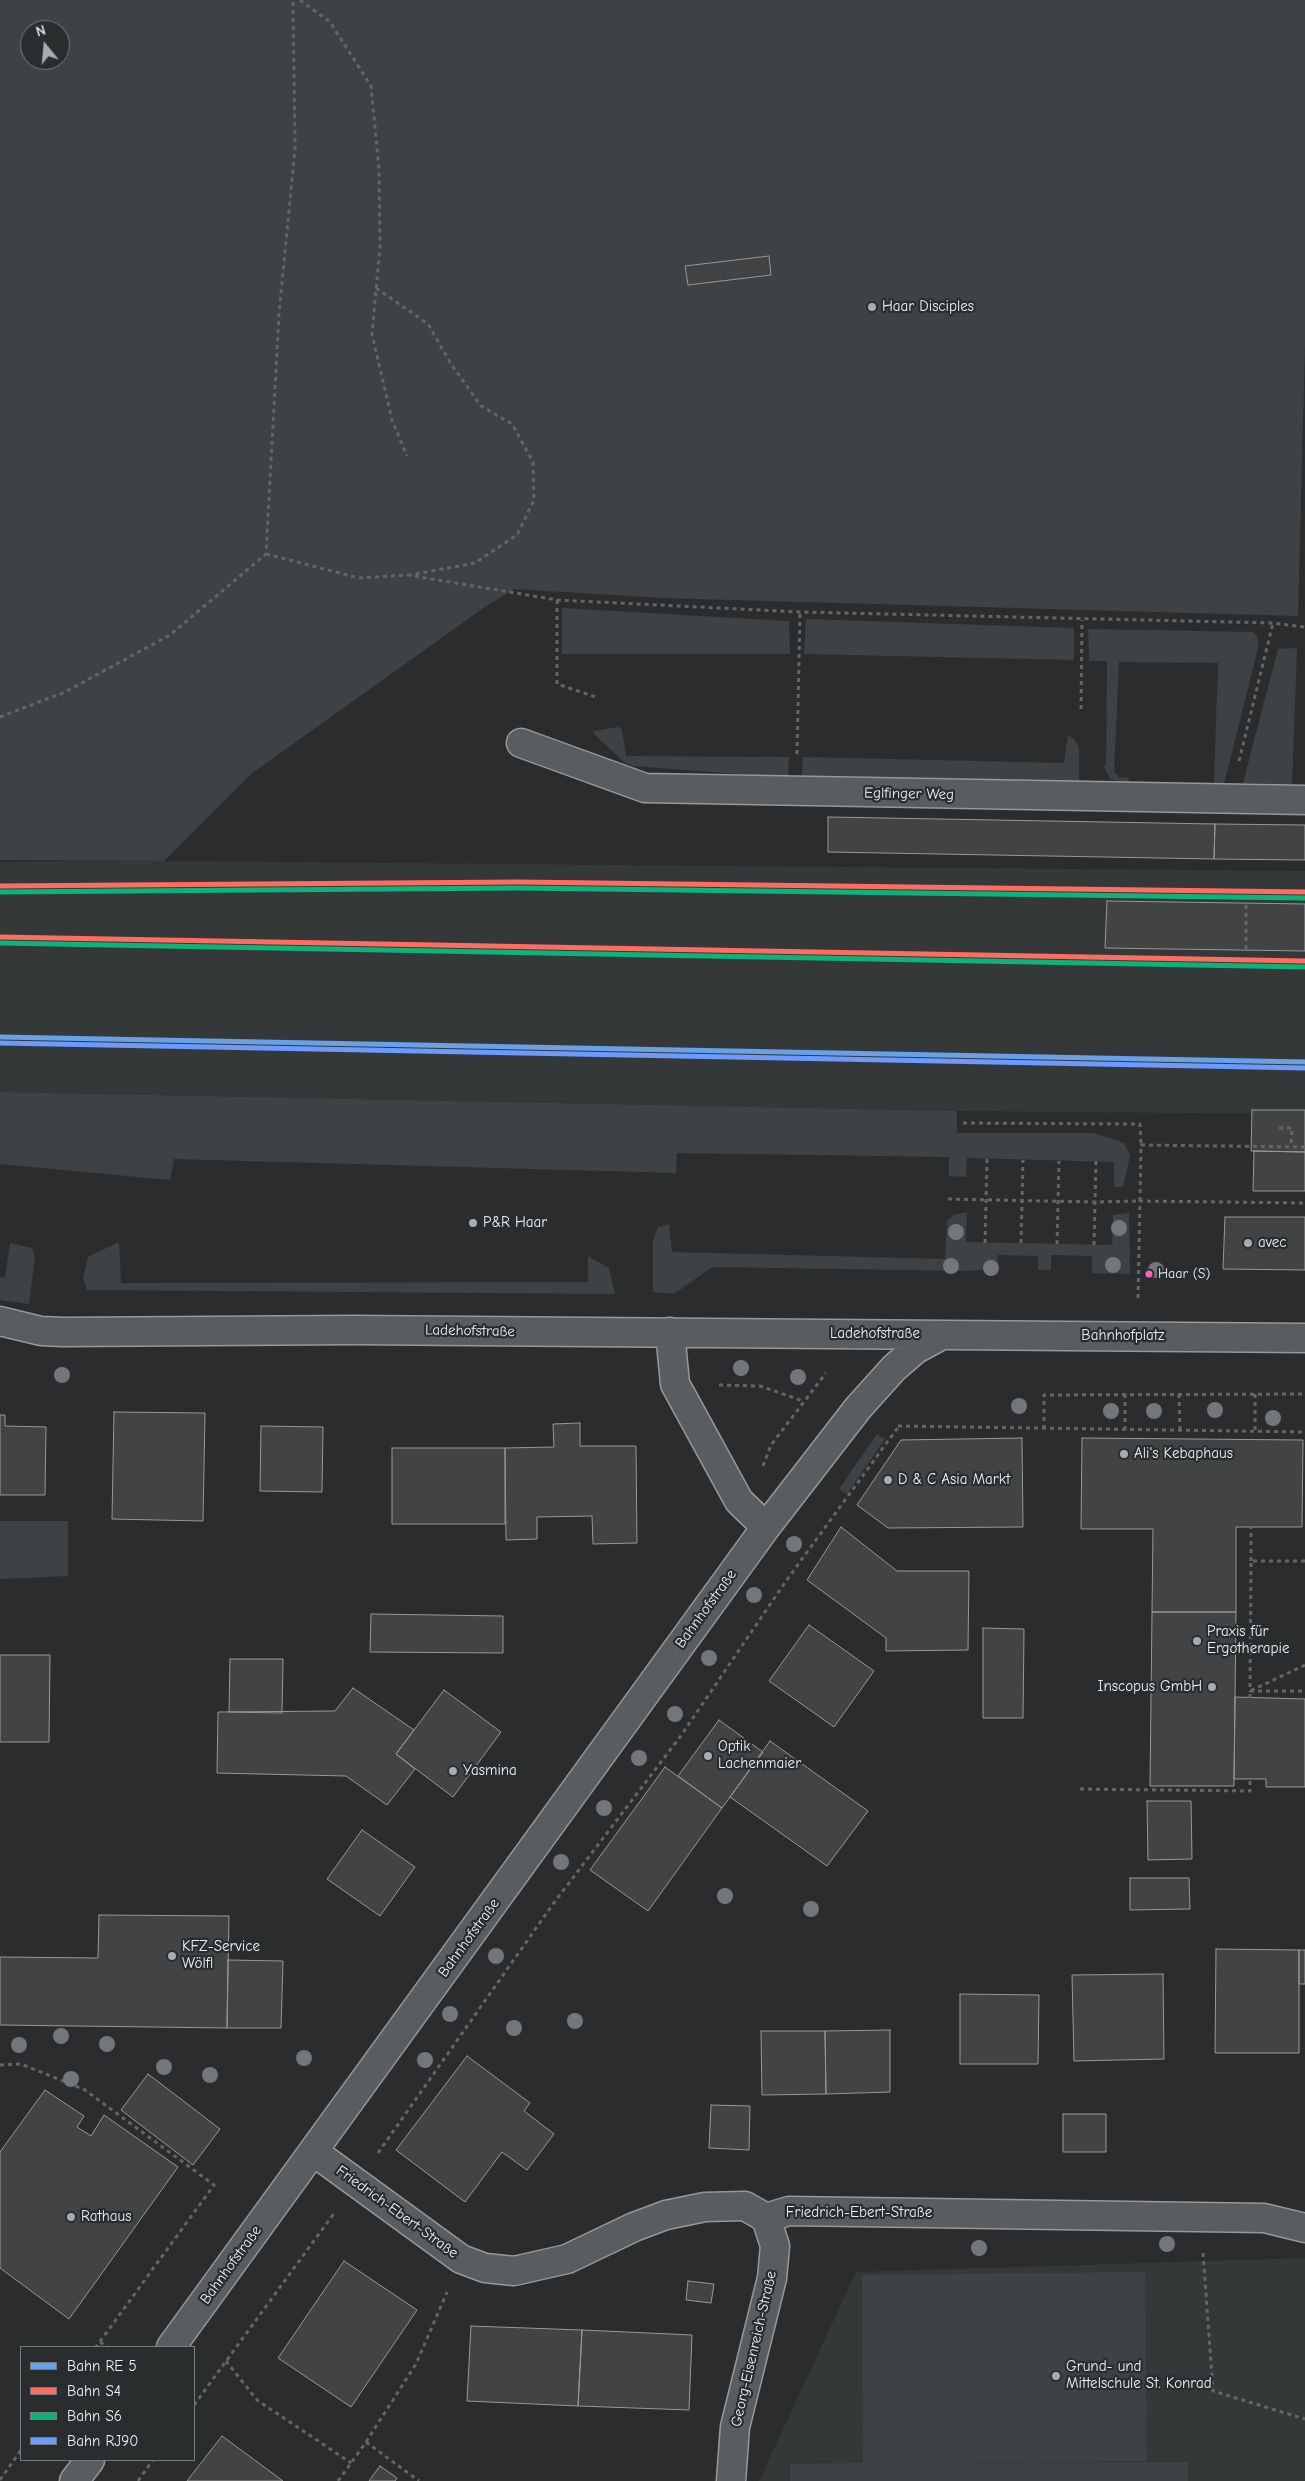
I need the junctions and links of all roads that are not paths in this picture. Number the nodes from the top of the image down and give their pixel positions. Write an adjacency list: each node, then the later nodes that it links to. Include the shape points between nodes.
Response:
1 (521, 742): 2 (street, Eglfinger Weg, via 645,788)
2 (1305, 800)
3 (0, 1321): 4 (street, Ladehofstraße, via 42,1331 63,1332)
4 (670, 1332): 5 (street, Ladehofstraße); 7 (street, via 675,1384 739,1501)
5 (942, 1335): 6 (street, Bahnhofplatz); 7 (street, Bahnhofstraße, via 916,1349 894,1368 858,1408)
6 (1305, 1338)
7 (766, 1527): 8 (street, Bahnhofstraße)
8 (314, 2152): 9 (street, Friedrich-Ebert-Straße, via 461,2259 485,2268 514,2271 567,2259 634,2227 705,2207 745,2206); 11 (street, Bahnhofstraße)
9 (766, 2218): 10 (street, Friedrich-Ebert-Straße, via 789,2211 1264,2218); 14 (street, Georg-Eisenreich-Straße, via 775,2246 772,2278 736,2427)
10 (1305, 2228)
11 (172, 2346)
12 (89, 2461): 13 (street)
13 (74, 2481)
14 (731, 2481)

